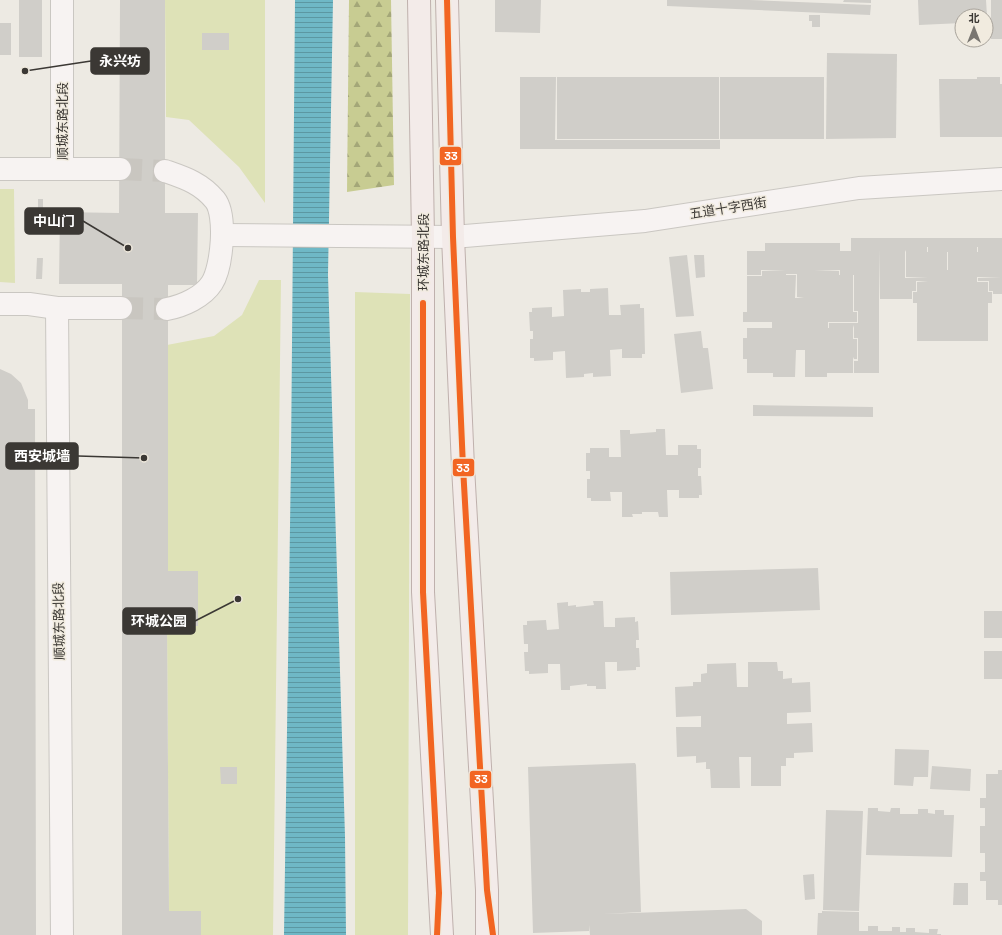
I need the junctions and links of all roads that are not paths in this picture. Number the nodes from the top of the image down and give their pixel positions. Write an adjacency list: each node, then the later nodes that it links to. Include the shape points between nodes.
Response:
1 (62, 0): 5 (street, 顺城东路北段)
2 (419, 0): 10 (main road, 环城东路北段)
3 (448, 0): 11 (main road)
4 (0, 169): 5 (street)
5 (62, 169): 6 (street)
6 (120, 169)
7 (165, 171): 9 (street, via 200,185 216,201 222,221)
8 (1002, 179): 11 (street, 五道十字西街, via 859,188 645,221)
9 (222, 235): 10 (street, 五道十字西街); 15 (street, via 219,264 212,283 200,296 175,308)
10 (423, 237): 11 (street, 五道十字西街); 17 (main road, 环城东路北段, via 423,592)
11 (453, 237): 16 (main road)
12 (0, 304): 13 (street, via 29,304)
13 (57, 308): 14 (street); 18 (street, 顺城东路北段)
14 (121, 308)
15 (167, 309)
16 (487, 890): 21 (main road); 22 (main road)
17 (439, 893): 19 (main road); 20 (main road, 环城东路北段)
18 (62, 935)
19 (437, 935)
20 (442, 935)
21 (487, 935)
22 (494, 935)

